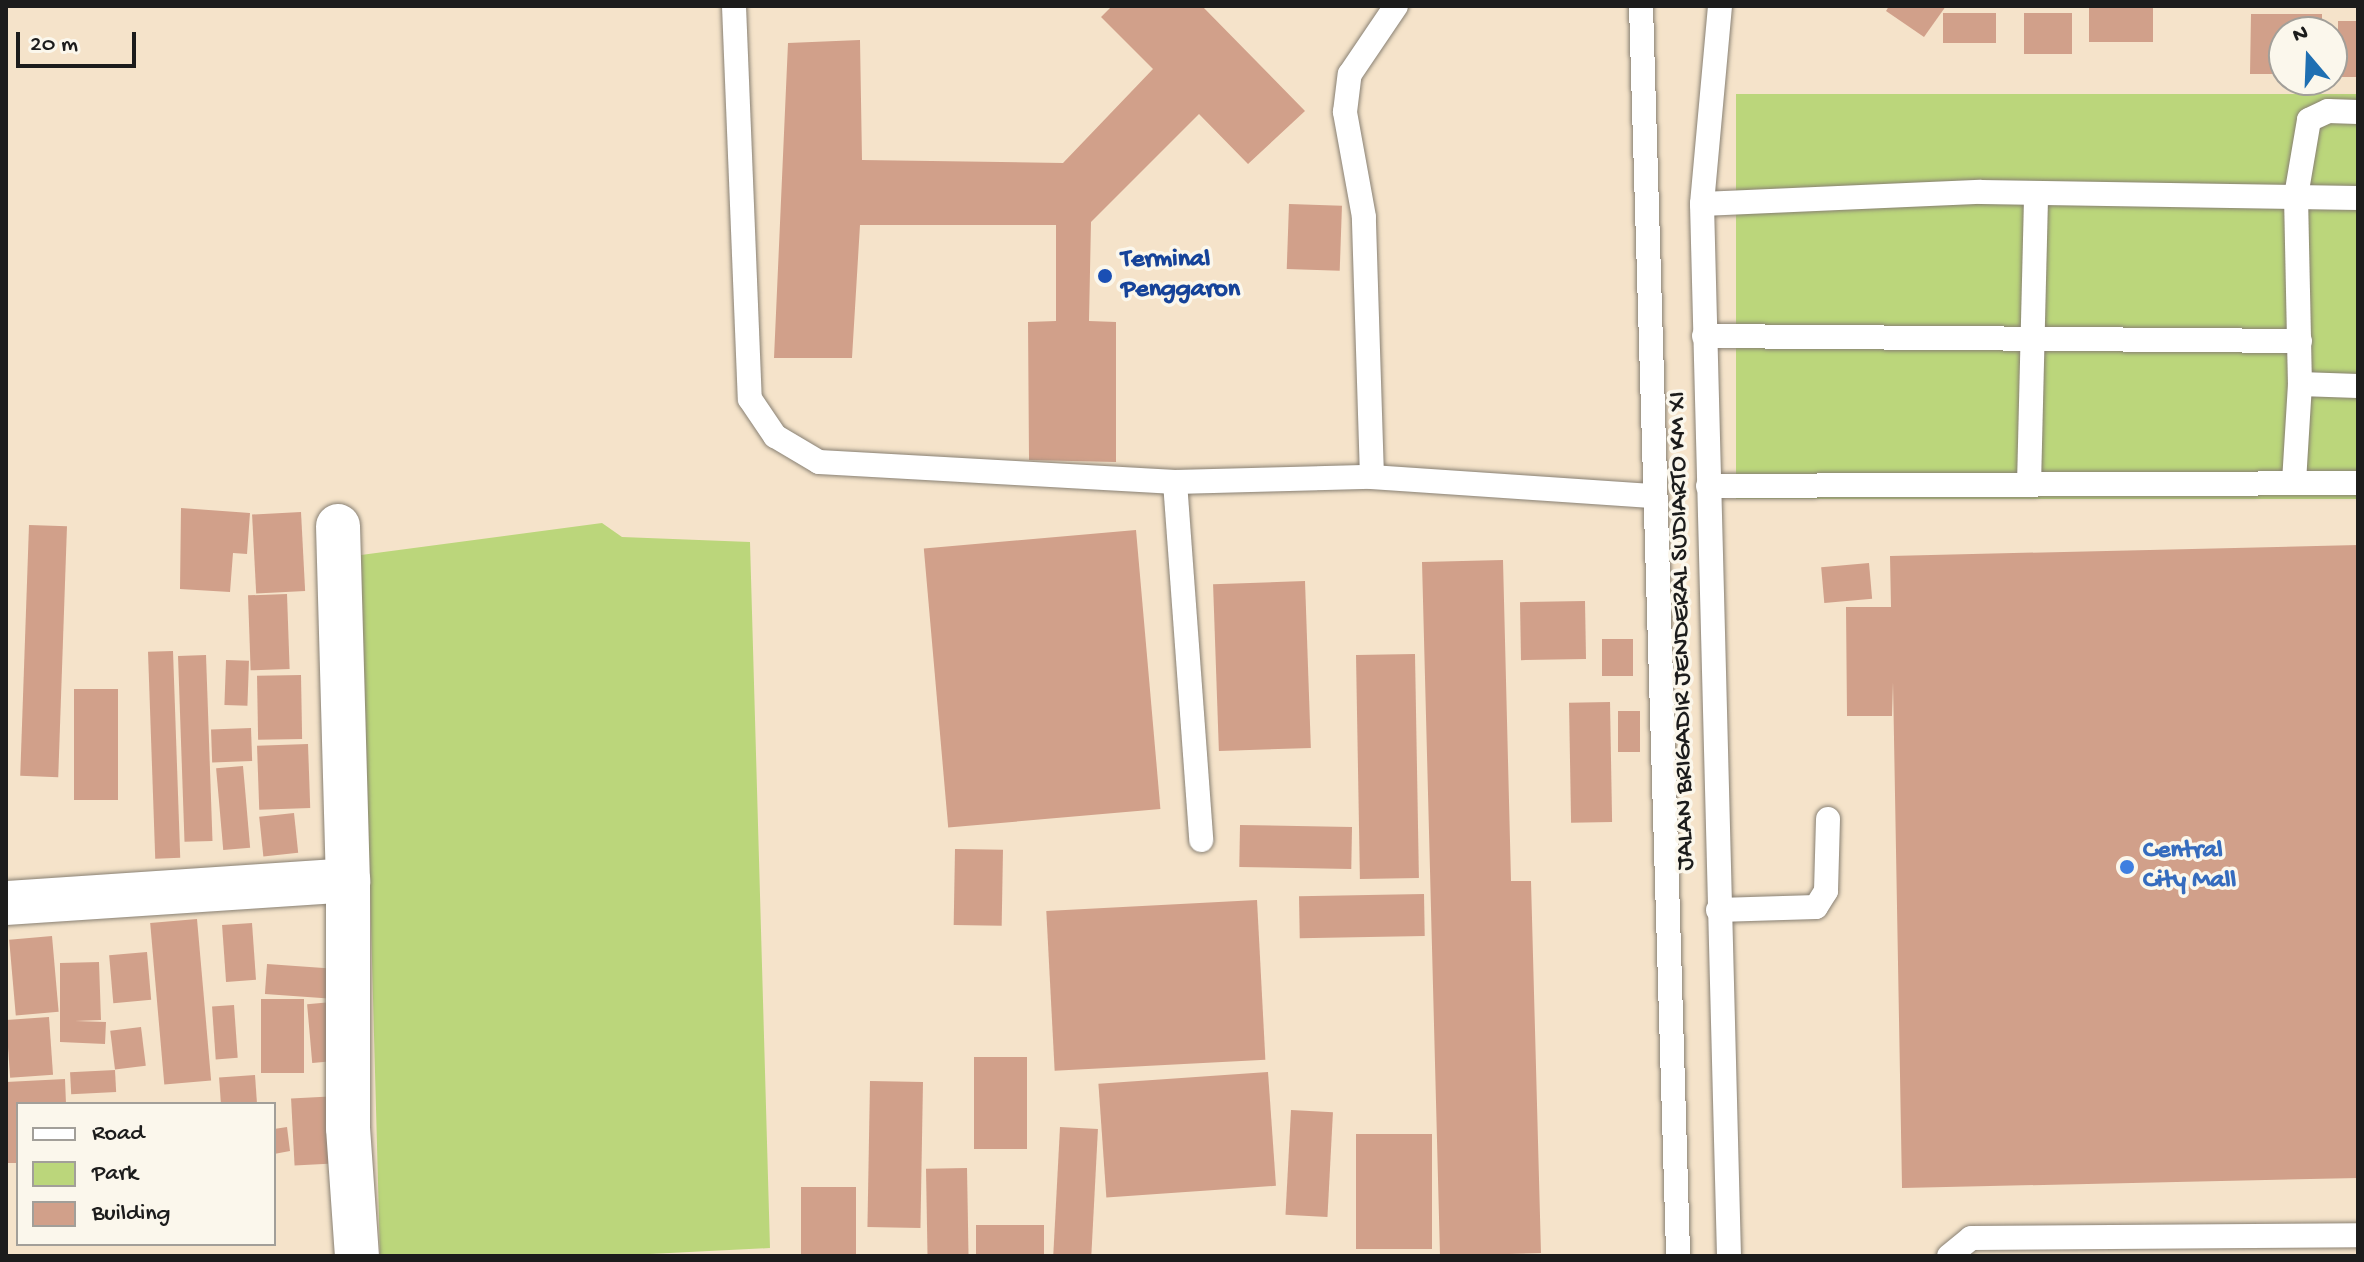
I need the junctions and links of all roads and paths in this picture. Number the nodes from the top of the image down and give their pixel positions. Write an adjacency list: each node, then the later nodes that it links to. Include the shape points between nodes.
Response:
1 (734, 6): 16 (lane, via 750,399 775,436 819,462)
2 (1396, 6): 15 (lane, via 1350,74 1345,112 1364,217)
3 (1641, 6): 21 (lane, JALAN BRIGADIR JENDERAL SUDIARTO KM XI)
4 (1720, 6): 9 (lane, JALAN BRIGADIR JENDERAL SUDIARTO KM XI)
5 (2358, 112): 7 (lane, via 2328,111 2309,120)
6 (2036, 193): 7 (lane); 9 (lane); 12 (lane)
7 (2296, 196): 8 (lane); 11 (lane)
8 (2358, 198)
9 (1702, 204): 10 (lane, JALAN BRIGADIR JENDERAL SUDIARTO KM XI)
10 (1704, 336): 12 (lane); 20 (lane, JALAN BRIGADIR JENDERAL SUDIARTO KM XI)
11 (2300, 341): 12 (lane); 13 (lane)
12 (2034, 342): 19 (lane)
13 (2300, 384): 14 (lane); 17 (lane)
14 (2358, 386)
15 (1372, 477): 16 (lane); 21 (lane)
16 (1175, 482): 24 (lane)
17 (2294, 482): 18 (lane); 19 (lane)
18 (2358, 483)
19 (2029, 485): 20 (lane)
20 (1708, 486): 27 (lane, JALAN BRIGADIR JENDERAL SUDIARTO KM XI)
21 (1654, 496): 30 (lane, JALAN BRIGADIR JENDERAL SUDIARTO KM XI)
22 (338, 526): 25 (street)
23 (1828, 819): 27 (lane, via 1826,891 1816,907)
24 (1201, 840)
25 (348, 880): 26 (street); 29 (street, via 348,1128)
26 (6, 903)
27 (1718, 910): 31 (lane, JALAN BRIGADIR JENDERAL SUDIARTO KM XI)
28 (2358, 1235): 32 (lane, via 1971,1238)
29 (357, 1256)
30 (1678, 1256)
31 (1729, 1256)
32 (1949, 1256)

